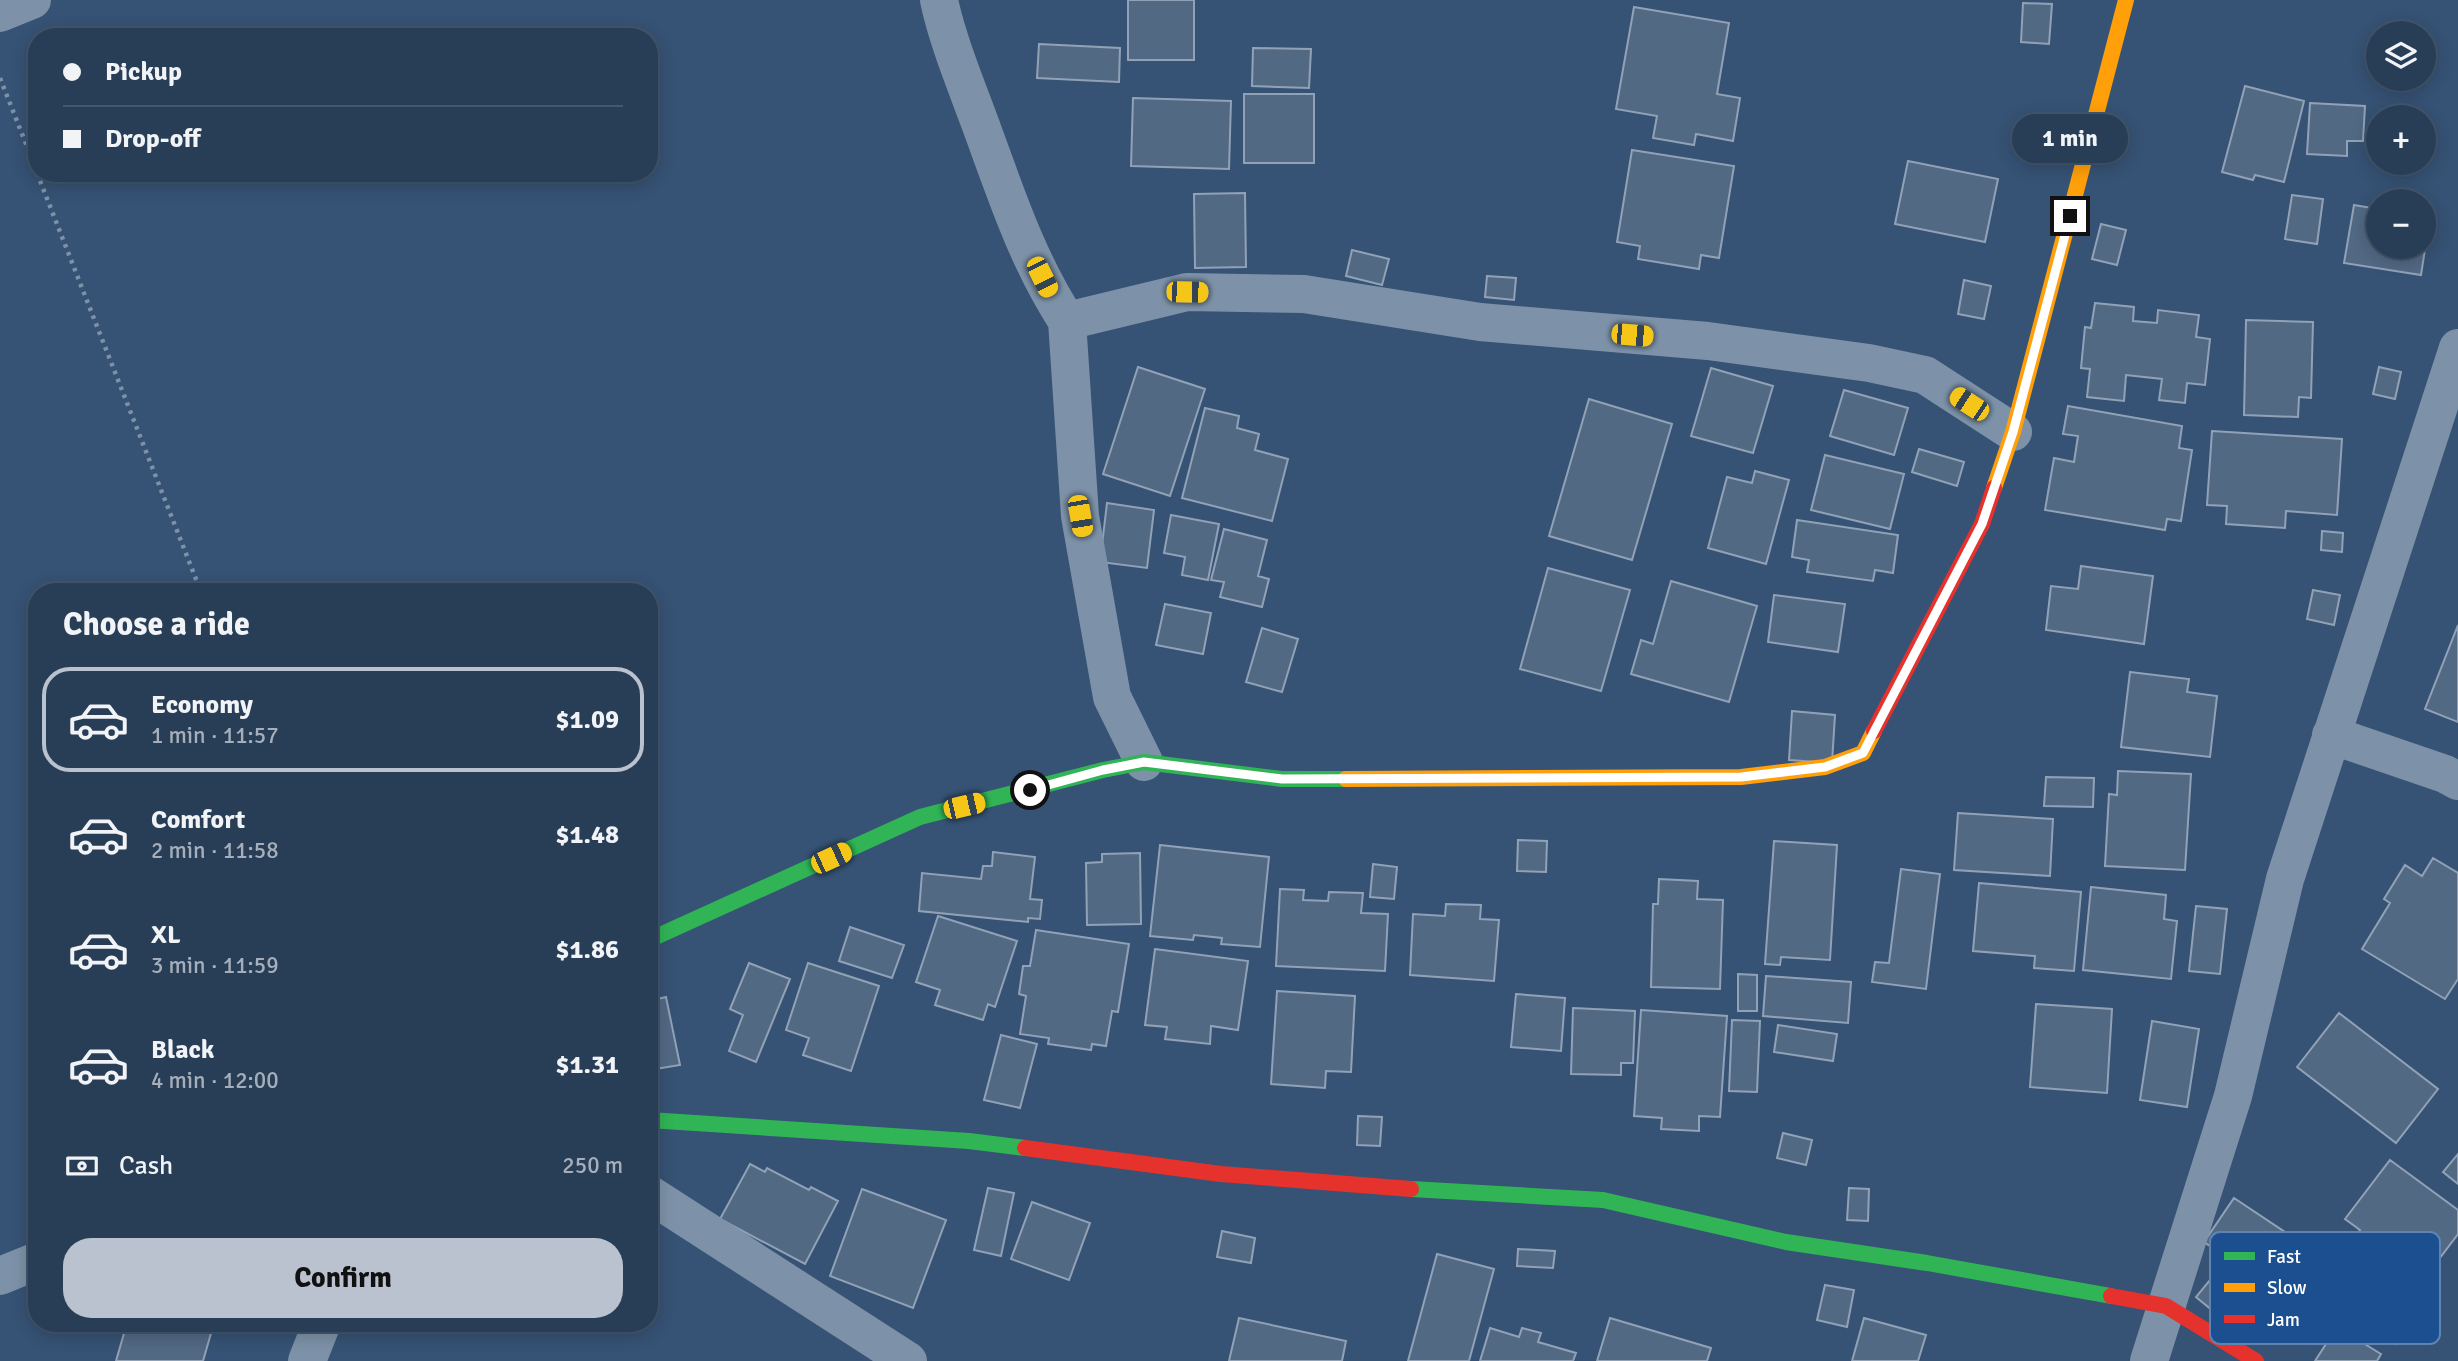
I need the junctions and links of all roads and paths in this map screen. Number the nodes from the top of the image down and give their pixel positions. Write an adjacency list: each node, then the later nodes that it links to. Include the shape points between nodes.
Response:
1 (32, 0): 4 (street)
2 (939, 0): 8 (street, via 1019,230)
3 (2126, 0): 10 (street)
4 (0, 13)
5 (0, 78): 6 (path)
6 (28, 150)
7 (41, 182): 11 (path)
8 (1067, 321): 10 (street, via 1187,292 1304,294 1480,322 1708,341 1925,375); 13 (street, via 1084,541 1112,697)
9 (2458, 348): 12 (street)
10 (2013, 432): 13 (street, via 1982,524 1863,753 1825,767 1741,777 1282,779)
11 (197, 583)
12 (2331, 735): 14 (street); 20 (street, via 2285,880 2233,1096)
13 (1144, 762): 15 (street, via 920,817)
14 (2458, 781)
15 (658, 936)
16 (658, 1120): 20 (street, via 969,1141 1221,1174 1603,1200 1786,1242)
17 (658, 1201): 25 (street)
18 (28, 1265): 19 (street)
19 (0, 1276)
20 (2166, 1306): 22 (street); 26 (street)
21 (318, 1332): 24 (street)
22 (2210, 1333)
23 (2228, 1344): 27 (street)
24 (307, 1361)
25 (908, 1361)
26 (2149, 1361)
27 (2256, 1361)

